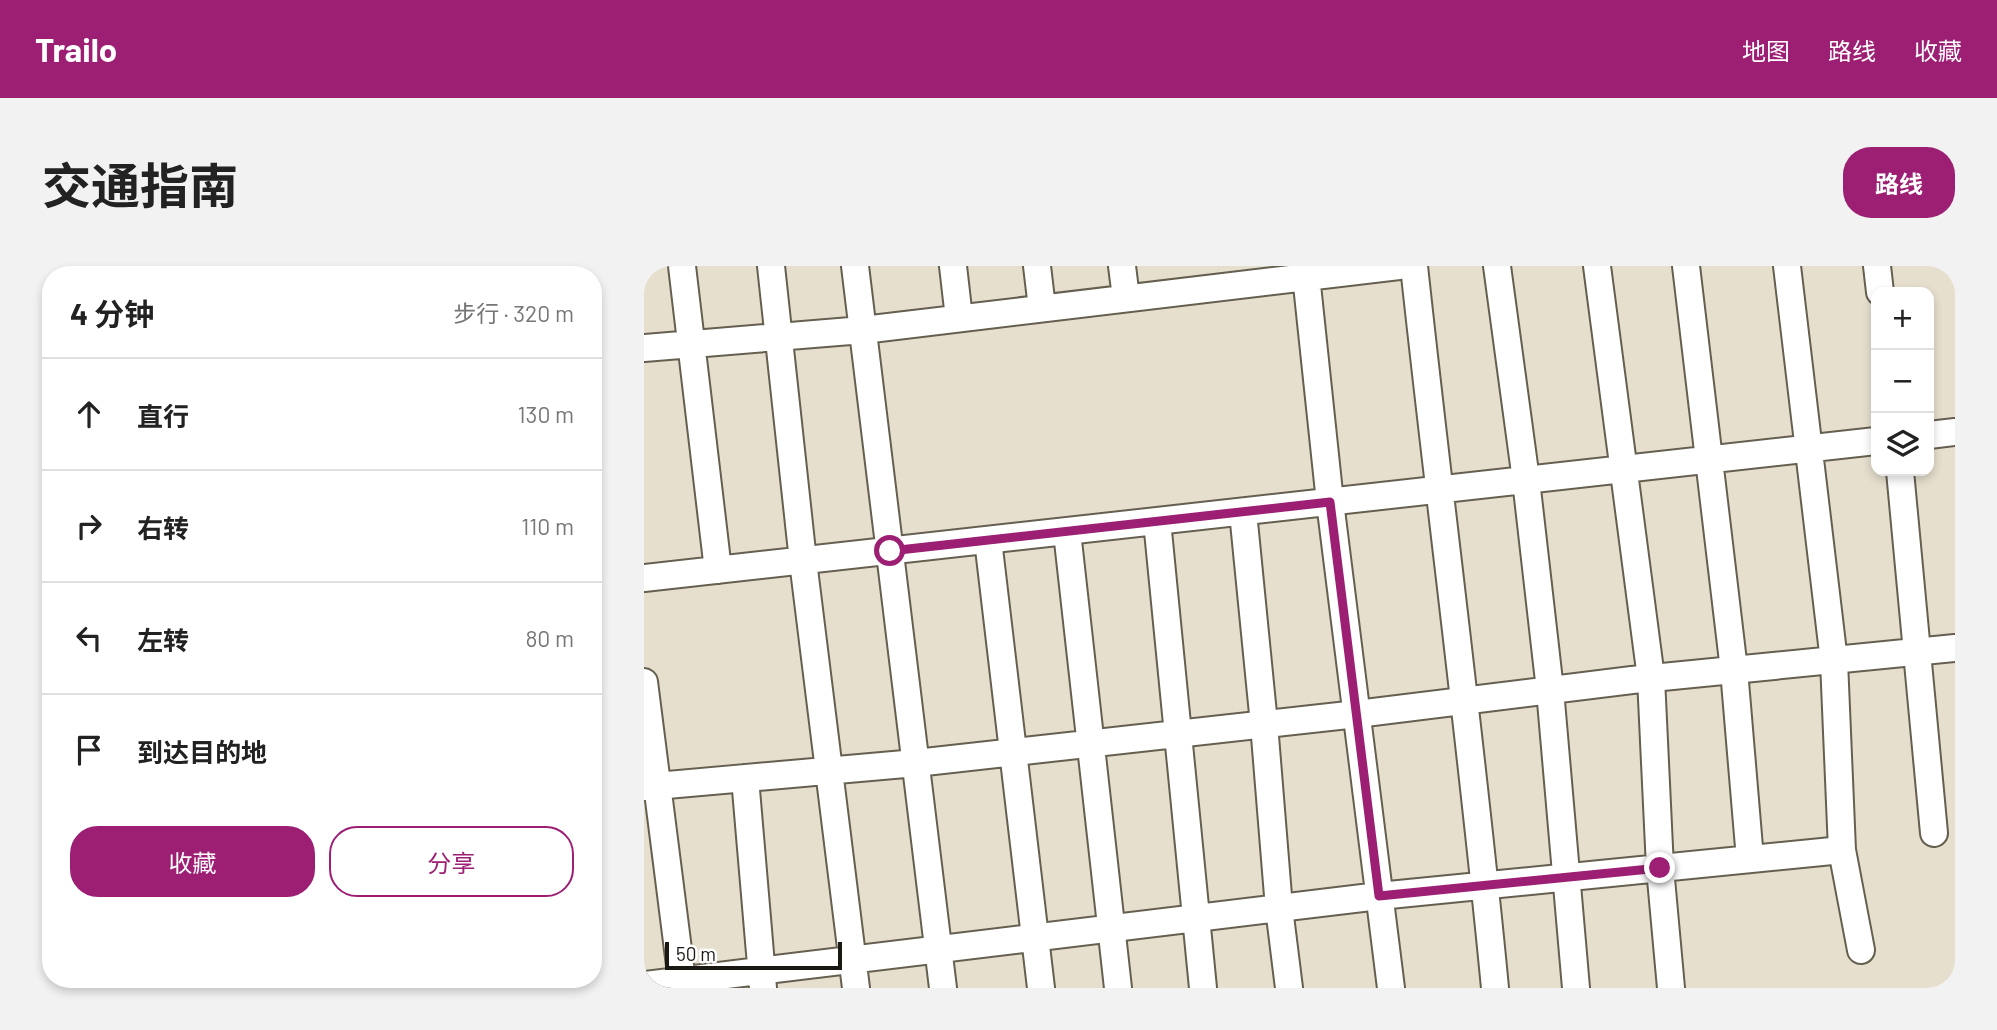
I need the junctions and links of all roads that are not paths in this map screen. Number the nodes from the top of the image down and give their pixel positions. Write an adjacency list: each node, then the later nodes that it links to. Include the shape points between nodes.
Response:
1 (681, 266): 22 (street)
2 (771, 266): 21 (street)
3 (855, 266): 20 (street)
4 (953, 266): 19 (street)
5 (1037, 266): 18 (street)
6 (1122, 266): 17 (street)
7 (1399, 266): 14 (street)
8 (1414, 266): 32 (street)
9 (1497, 266): 31 (street)
10 (1597, 266): 29 (street)
11 (1686, 266): 28 (street)
12 (1787, 266): 27 (street)
13 (1877, 266): 16 (street)
14 (1306, 271): 15 (street); 33 (street)
15 (1213, 277): 17 (street)
16 (1879, 287)
17 (1126, 298): 18 (street)
18 (1042, 308): 19 (street)
19 (959, 318): 20 (street)
20 (863, 330): 21 (street); 38 (street)
21 (778, 336): 22 (street); 39 (street)
22 (691, 342): 23 (street); 40 (street)
23 (644, 348)
24 (1955, 432): 25 (street)
25 (1934, 434)
26 (1871, 442): 27 (street)
27 (1808, 449): 28 (street); 44 (street)
28 (1709, 460): 29 (street); 45 (street)
29 (1624, 469): 31 (street); 46 (street)
30 (1900, 476): 43 (street)
31 (1526, 480): 32 (street); 48 (street)
32 (1438, 490): 33 (street); 49 (street)
33 (1330, 502): 34 (street); 50 (street)
34 (1243, 512): 35 (street); 51 (street)
35 (1157, 521): 36 (street); 52 (street)
36 (1067, 531): 37 (street); 53 (street)
37 (988, 540): 38 (street); 54 (street)
38 (890, 551): 39 (street); 55 (street)
39 (803, 561): 40 (street); 56 (street)
40 (718, 570): 41 (street)
41 (644, 578)
42 (1955, 648): 43 (street)
43 (1917, 652): 44 (street); 59 (street)
44 (1833, 661): 45 (street); 60 (street)
45 (1734, 670): 46 (street); 61 (street)
46 (1651, 678): 48 (street); 62 (street)
47 (644, 682): 58 (street)
48 (1550, 690): 49 (street); 63 (street)
49 (1466, 700): 50 (street); 64 (street)
50 (1357, 714): 51 (street); 65 (street)
51 (1264, 724): 52 (street); 66 (street)
52 (1177, 733): 53 (street); 67 (street)
53 (1090, 743): 54 (street); 68 (street)
54 (1012, 752): 55 (street); 69 (street)
55 (916, 763): 56 (street); 71 (street)
56 (829, 770): 57 (street); 72 (street)
57 (745, 778): 58 (street); 73 (street)
58 (650, 787): 74 (street)
59 (1934, 833)
60 (1842, 850): 61 (street); 70 (street)
61 (1750, 859): 62 (street)
62 (1660, 868): 63 (street); 85 (street)
63 (1566, 877): 64 (street); 84 (street)
64 (1485, 885): 65 (street); 83 (street)
65 (1379, 896): 66 (street); 82 (street)
66 (1279, 908): 67 (street); 81 (street)
67 (1195, 919): 68 (street); 80 (street)
68 (1110, 930): 69 (street); 79 (street)
69 (1035, 939): 71 (street); 78 (street)
70 (1861, 950)
71 (938, 951): 72 (street); 77 (street)
72 (853, 961): 73 (street); 76 (street)
73 (762, 980): 74 (street)
74 (681, 981): 75 (street)
75 (644, 985)
76 (856, 988)
77 (943, 988)
78 (1041, 988)
79 (1118, 988)
80 (1203, 988)
81 (1289, 988)
82 (1391, 988)
83 (1495, 988)
84 (1576, 988)
85 (1671, 988)

